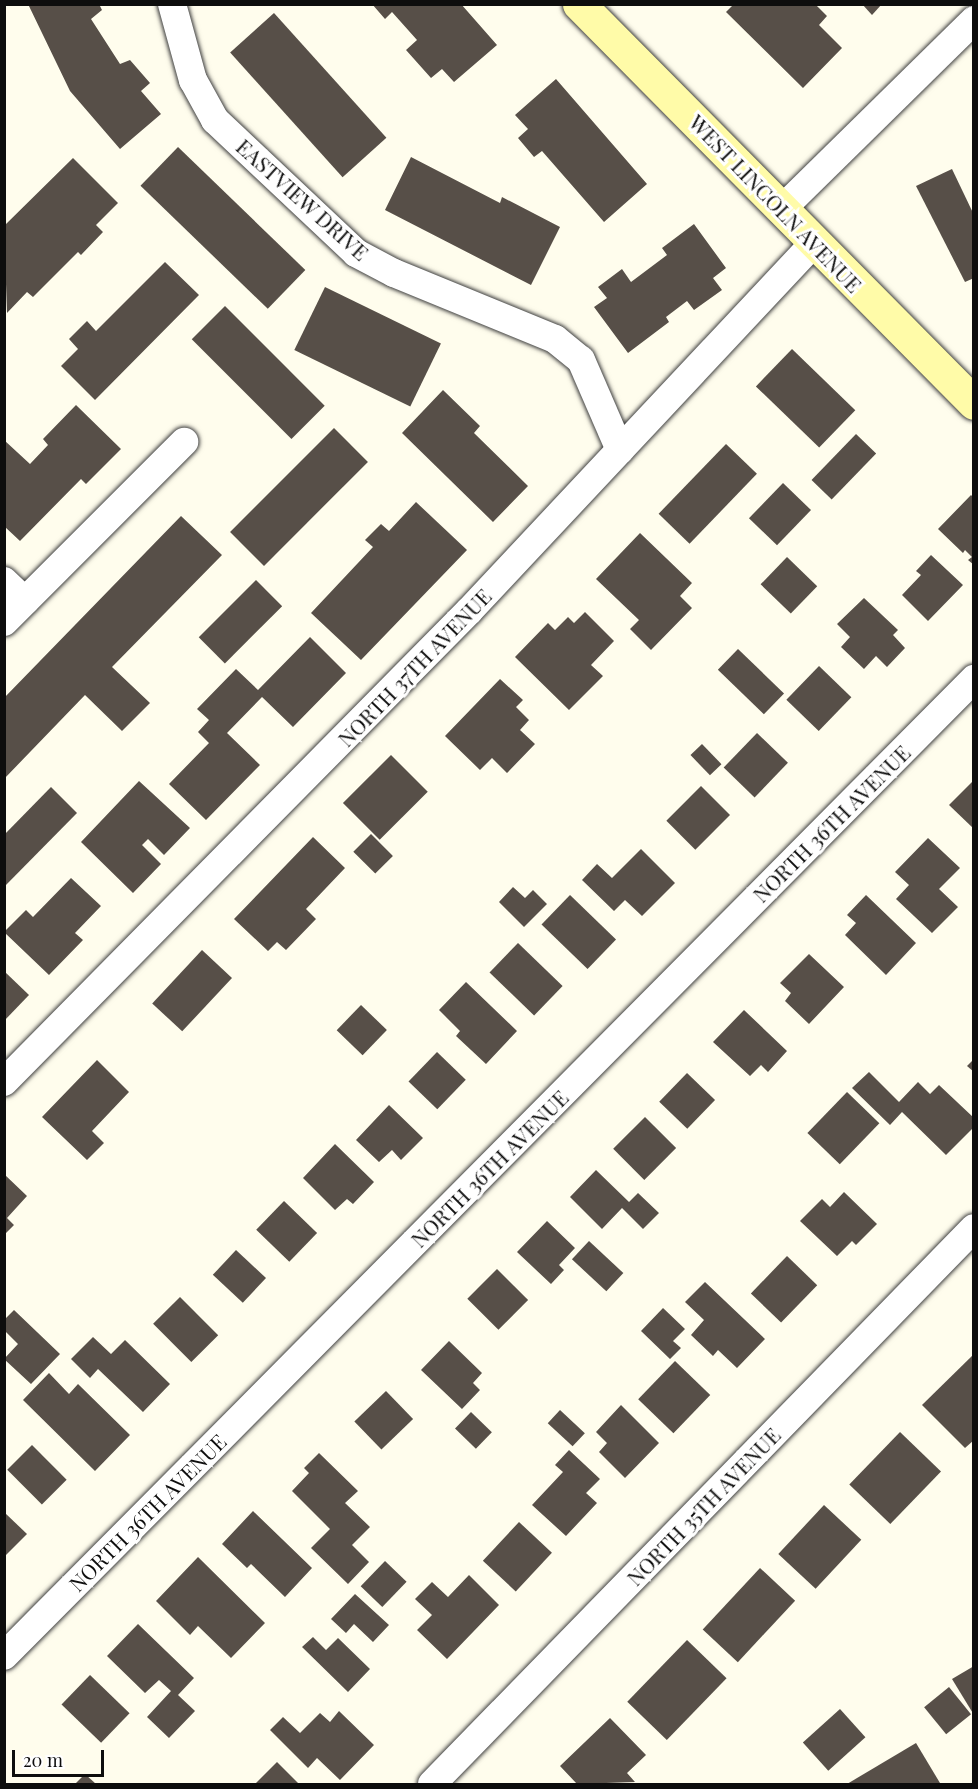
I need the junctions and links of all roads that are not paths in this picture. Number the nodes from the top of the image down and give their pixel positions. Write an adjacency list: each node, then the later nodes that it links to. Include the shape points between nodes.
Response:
1 (172, 4): 8 (street, EASTVIEW DRIVE, via 193,80 215,120 356,253 394,273 555,339 581,360)
2 (579, 4): 4 (street, WEST LINCOLN AVENUE)
3 (974, 20): 4 (street)
4 (783, 208): 5 (street, WEST LINCOLN AVENUE)
5 (814, 243): 6 (street, WEST LINCOLN AVENUE); 8 (street, NORTH 37TH AVENUE)
6 (974, 403)
7 (184, 442): 10 (street)
8 (620, 450): 13 (street, NORTH 37TH AVENUE, via 469,611)
9 (4, 581): 10 (street)
10 (25, 601): 11 (street)
11 (4, 622)
12 (974, 679): 15 (street, NORTH 36TH AVENUE)
13 (4, 1082)
14 (974, 1228): 16 (street, NORTH 35TH AVENUE)
15 (4, 1656)
16 (432, 1785)

